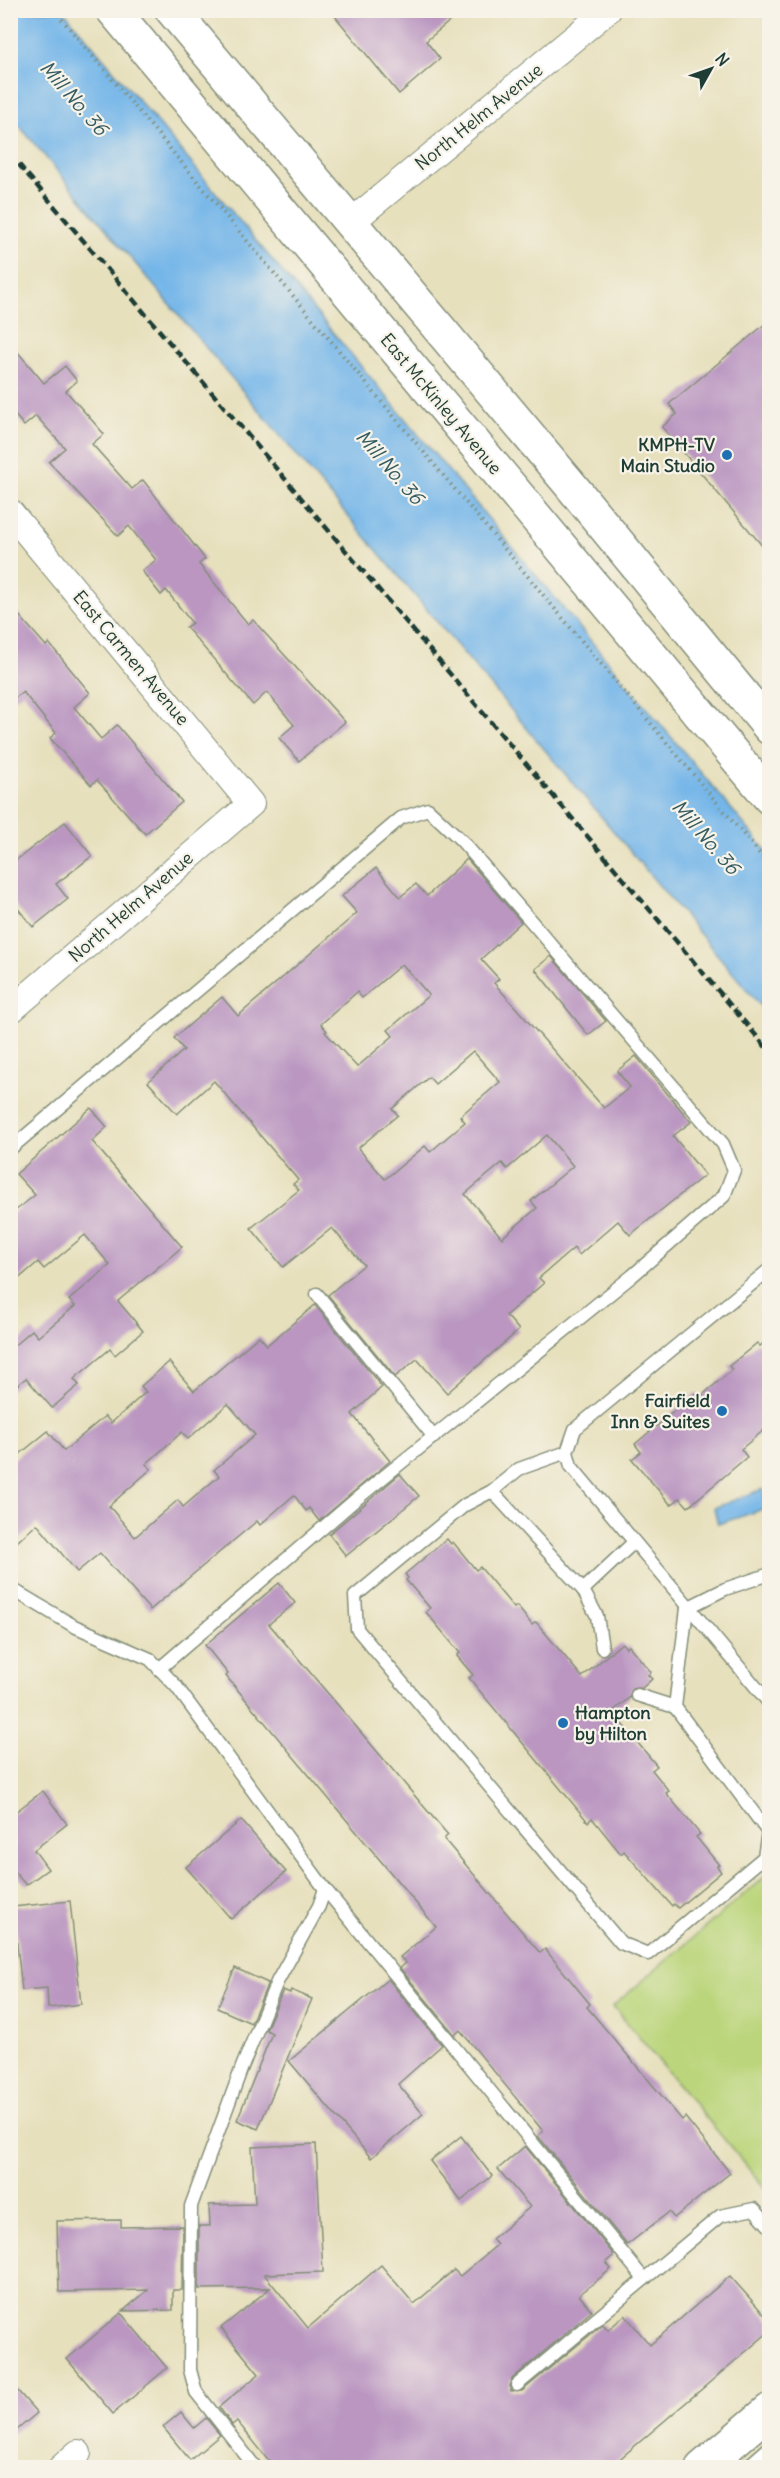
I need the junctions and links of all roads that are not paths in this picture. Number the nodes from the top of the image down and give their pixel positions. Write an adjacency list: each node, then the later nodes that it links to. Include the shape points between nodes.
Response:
1 (113, 10): 4 (main road, via 208,93 318,221 339,227); 7 (main road, East McKinley Avenue)
2 (172, 10): 4 (main road)
3 (608, 10): 4 (street, North Helm Avenue)
4 (350, 223): 6 (main road)
5 (10, 512): 8 (street, East Carmen Avenue)
6 (770, 728)
7 (770, 798)
8 (251, 804): 9 (street, North Helm Avenue)
9 (10, 1011)
10 (10, 1149): 13 (lane, via 401,818 428,809 462,841 723,1144 734,1170 724,1196)
11 (770, 1269): 14 (lane, via 575,1429)
12 (317, 1294): 13 (lane)
13 (434, 1437): 22 (lane)
14 (567, 1452): 15 (lane, via 519,1469); 16 (lane, via 571,1466)
15 (492, 1491): 19 (lane); 25 (lane, via 465,1505 355,1596 357,1629 621,1943 648,1954 764,1857 768,1832)
16 (633, 1543): 19 (lane); 20 (lane)
17 (770, 1574): 20 (lane, via 725,1589)
18 (10, 1588): 22 (lane, via 74,1626 150,1659)
19 (584, 1590): 21 (lane, via 597,1616)
20 (687, 1608): 24 (lane); 25 (lane)
21 (602, 1648)
22 (159, 1669): 26 (lane, via 176,1686)
23 (637, 1695): 25 (lane)
24 (768, 1697)
25 (675, 1707)
26 (326, 1888): 28 (lane); 32 (lane, via 277,1982 191,2206 190,2370 196,2392)
27 (770, 2227): 28 (lane, via 754,2209 720,2216)
28 (644, 2279): 29 (lane)
29 (517, 2385)
30 (770, 2410): 33 (main road)
31 (770, 2447): 34 (lane)
32 (256, 2468)
33 (702, 2468)
34 (746, 2468)

